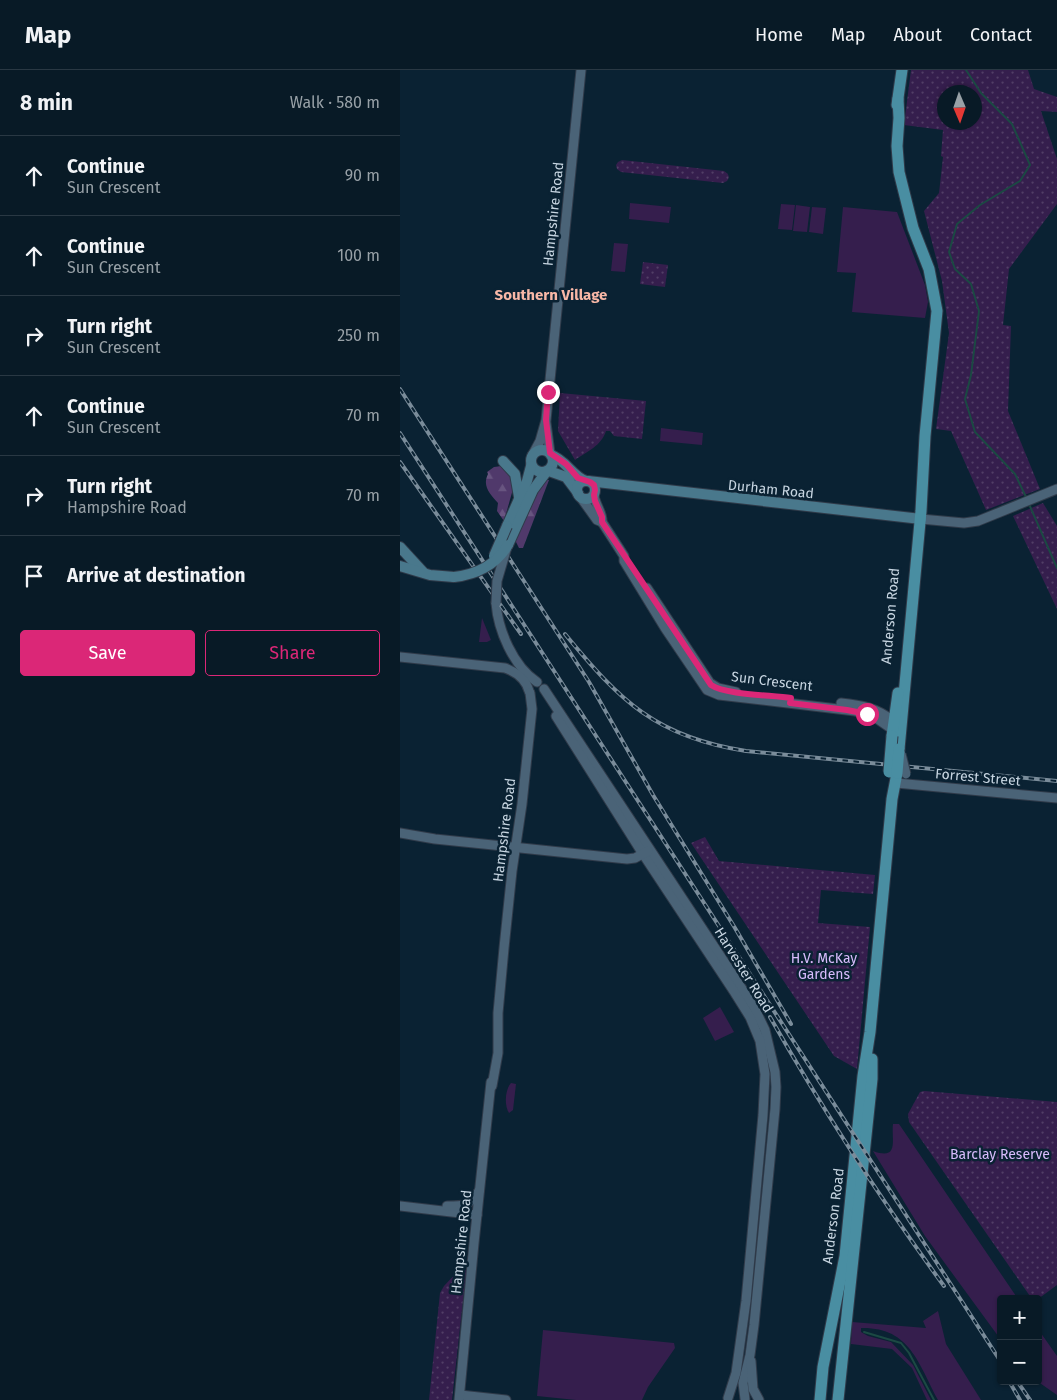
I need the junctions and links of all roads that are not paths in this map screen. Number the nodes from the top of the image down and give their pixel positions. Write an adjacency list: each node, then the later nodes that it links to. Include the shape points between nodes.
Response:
1 (581, 70): 3 (street, Hampshire Road)
2 (902, 70): 15 (main road, Anderson Road, via 890,136 890,162 904,210 929,269 936,304)
3 (546, 420): 4 (street, Hampshire Road); 5 (street, Hampshire Road)
4 (533, 454): 5 (main road, via 542,450); 7 (main road)
5 (551, 454): 8 (main road, via 554,462); 9 (main road, via 578,478)
6 (504, 461): 14 (main road, via 515,474)
7 (531, 466): 8 (main road, via 537,472); 14 (main road)
8 (548, 471): 12 (main road, Sun Crescent, via 562,474); 17 (main road)
9 (587, 481): 10 (main road, Durham Road); 12 (main road, via 580,484); 13 (main road, via 594,485)
10 (627, 486): 13 (main road, Durham Road, via 604,489); 15 (main road, Durham Road)
11 (1057, 489): 15 (street, via 978,521)
12 (579, 494): 13 (main road, via 586,499); 16 (street, Sun Crescent, via 597,520)
13 (594, 494): 16 (street, Sun Crescent)
14 (519, 497): 17 (main road)
15 (917, 519): 24 (main road, Anderson Road)
16 (602, 522): 27 (street, Sun Crescent, via 712,685 729,691)
17 (510, 530): 18 (main road); 22 (main road, bridge)
18 (508, 545): 22 (main road, bridge, via 500,558); 26 (street, Hampshire Road, bridge, via 497,581 496,603 501,630 521,665 537,682 531,684)
19 (400, 548): 20 (main road); 23 (main road)
20 (400, 557)
21 (400, 566): 23 (main road)
22 (485, 568): 23 (main road, bridge, via 454,576)
23 (426, 574)
24 (907, 631): 28 (main road, Anderson Road); 30 (main road, Anderson Road)
25 (400, 656): 26 (street, Harvester Road, via 505,668)
26 (536, 693): 34 (street, Hampshire Road); 35 (street, Harvester Road, via 551,707)
27 (791, 700): 29 (street, Sun Crescent); 30 (street, Sun Crescent, via 861,712)
28 (896, 704): 29 (street, via 890,707); 30 (main road, Anderson Road)
29 (861, 705): 30 (street, Sun Crescent, via 879,711)
30 (896, 731): 31 (main road, Anderson Road, bridge); 31 (main road, Anderson Road, bridge, via 899,749)
31 (896, 777): 32 (street, Forrest Street, via 917,785); 36 (main road, Anderson Road)
32 (1057, 798)
33 (400, 833): 34 (street)
34 (517, 847): 35 (street, via 627,859); 37 (street, Hampshire Road, via 492,1052 492,1086)
35 (646, 852): 41 (street, Harvester Road, via 754,1006 765,1030 775,1072 774,1119); 43 (street, Harvester Road, via 750,1016 764,1062 764,1115 746,1301 735,1378)
36 (869, 1035): 47 (main road, Anderson Road, via 845,1256 823,1367); 48 (main road, Anderson Road, via 872,1078)
37 (480, 1188): 39 (street, via 474,1200 465,1206); 40 (street, Hampshire Road)
38 (400, 1206): 39 (street)
39 (427, 1210): 40 (street)
40 (477, 1215): 42 (street, Hampshire Road)
41 (750, 1356): 45 (street, Harvester Road, via 743,1383); 46 (street, via 753,1389)
42 (459, 1397): 44 (street)
43 (728, 1399): 45 (street, via 738,1396)
44 (506, 1400)
45 (746, 1400)
46 (759, 1400)
47 (820, 1400)
48 (838, 1400)

